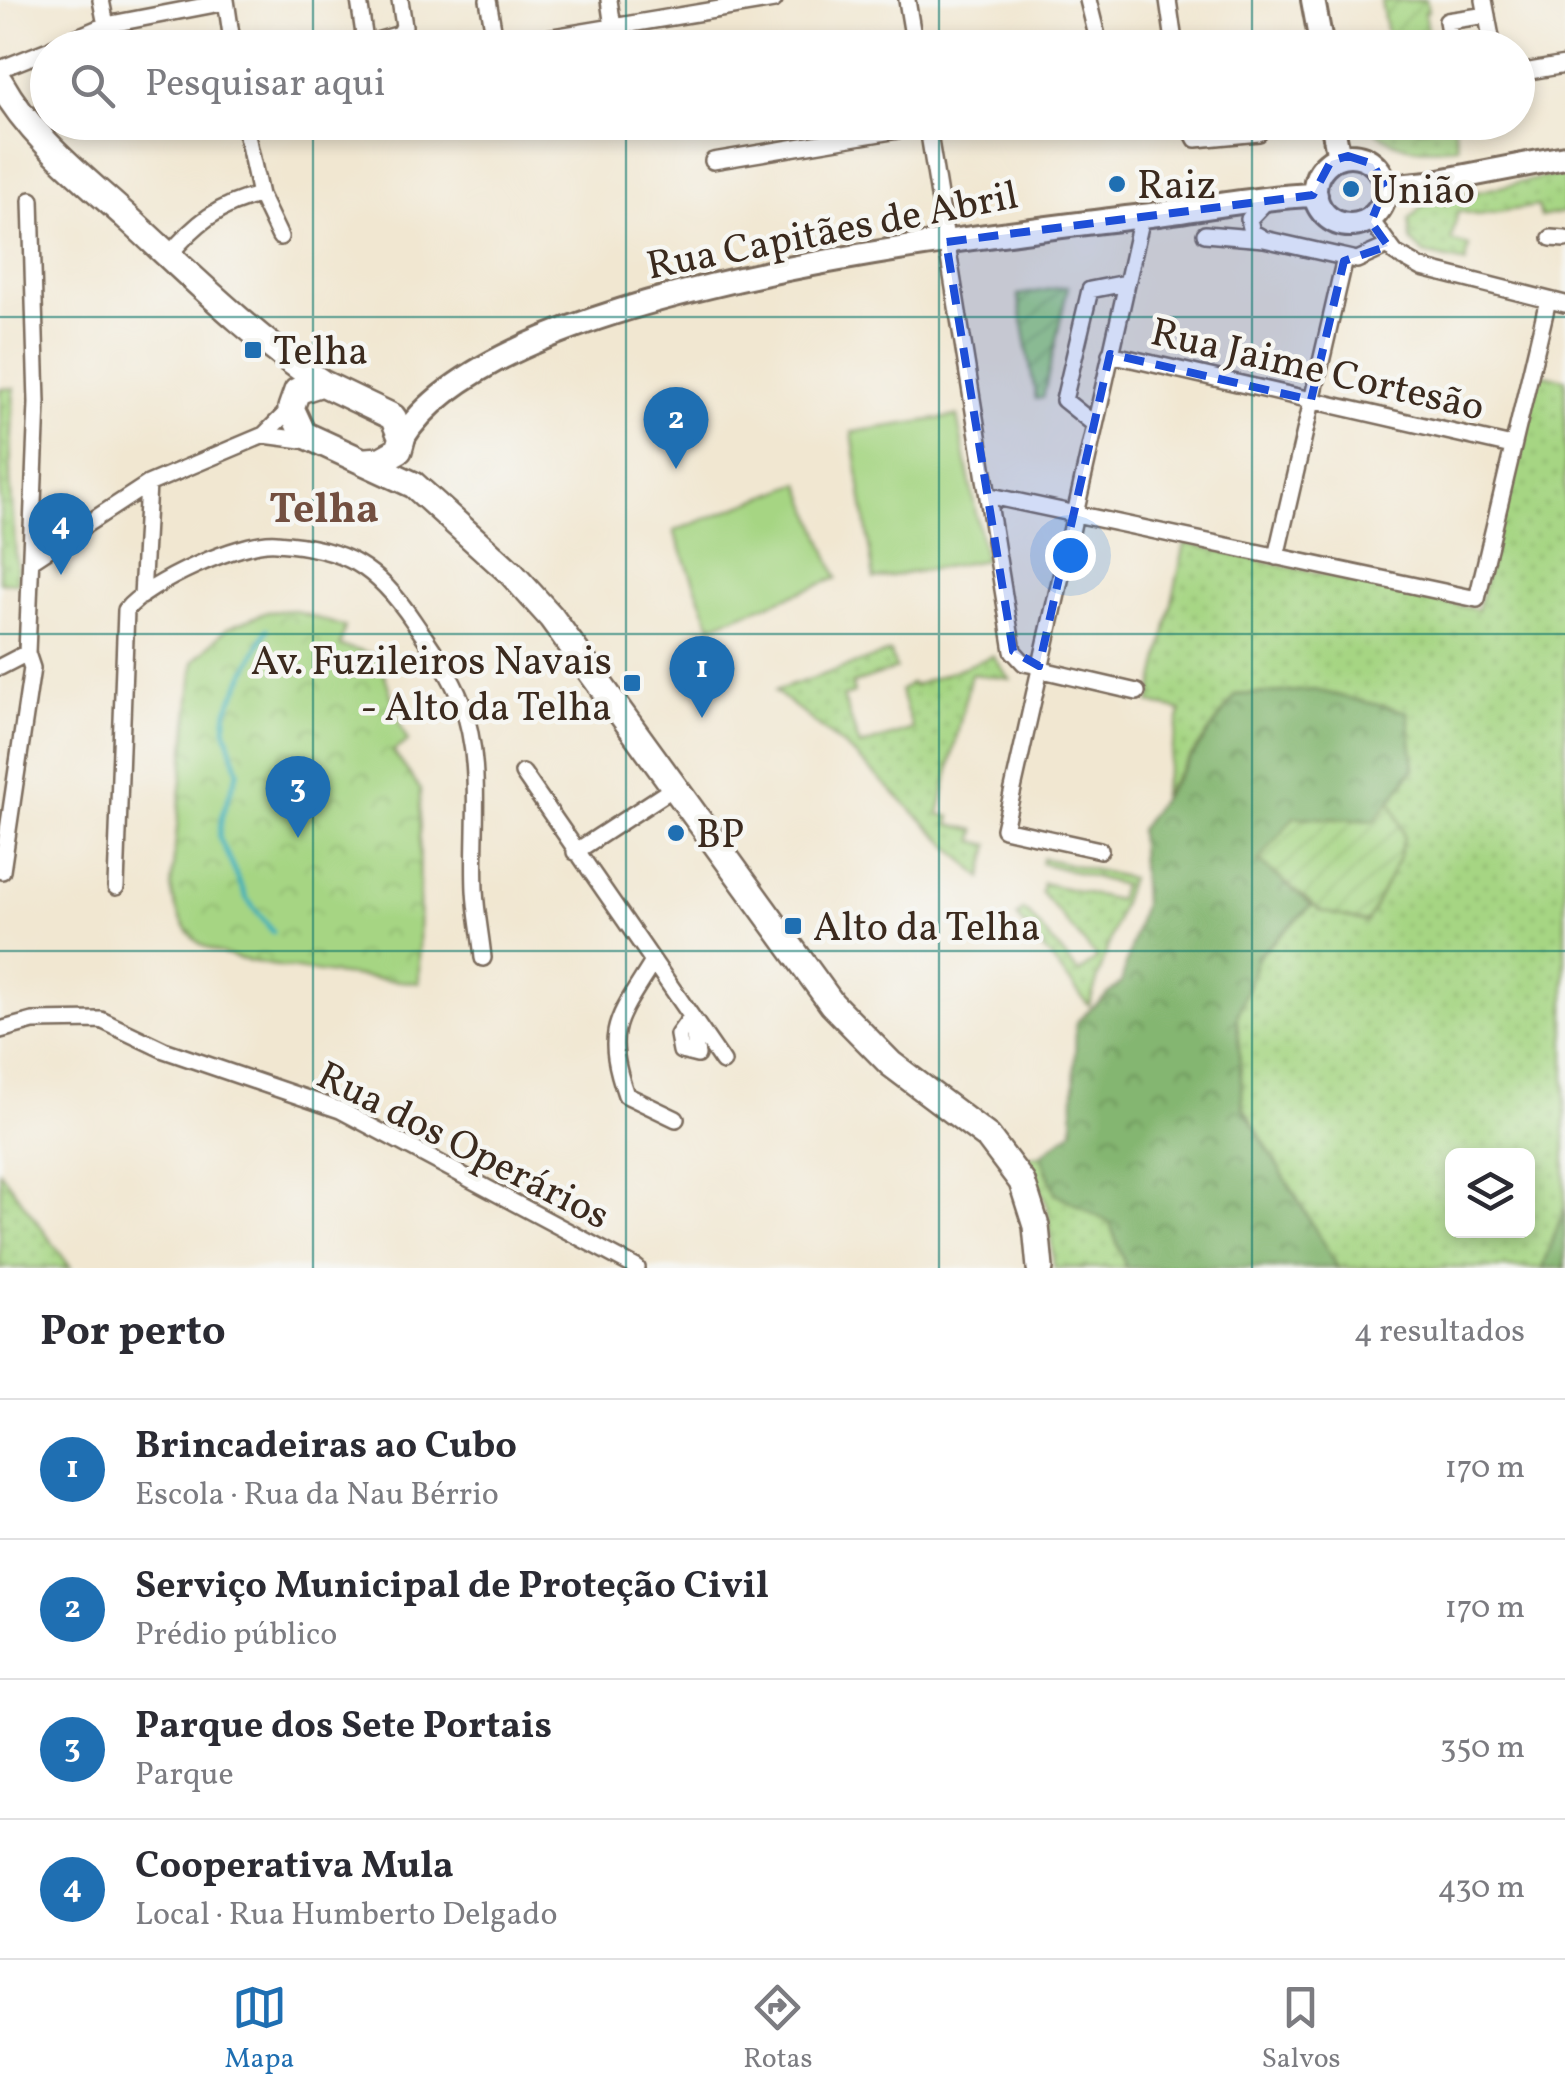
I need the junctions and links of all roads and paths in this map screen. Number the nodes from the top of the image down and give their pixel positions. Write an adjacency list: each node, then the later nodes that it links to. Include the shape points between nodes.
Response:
1 (101, 0): 14 (street)
2 (359, 0): 18 (street)
3 (400, 0): 19 (street)
4 (488, 0): 20 (street)
5 (608, 0): 15 (street)
6 (774, 0): 12 (street)
7 (907, 0): 22 (street)
8 (1088, 0): 23 (street)
9 (1168, 0): 24 (street)
10 (1313, 0): 25 (main road)
11 (226, 1): 14 (street); 17 (street)
12 (754, 2): 15 (street)
13 (1485, 7): 26 (street, via 1447,21)
14 (106, 25): 16 (street)
15 (613, 26): 21 (street)
16 (94, 30)
17 (230, 30)
18 (364, 30)
19 (402, 30)
20 (493, 30)
21 (590, 30)
22 (912, 30)
23 (1096, 30)
24 (1172, 30)
25 (1319, 30)
26 (1449, 30)
27 (30, 56): 29 (street)
28 (1565, 65): 30 (street)
29 (0, 69)
30 (1535, 70)
31 (0, 82): 32 (main road)
32 (30, 122)
33 (44, 140): 53 (main road)
34 (248, 140): 42 (street)
35 (837, 140): 40 (street)
36 (930, 140): 51 (street)
37 (1336, 140): 38 (main road)
38 (1340, 157): 41 (main road, via 1366,159); 43 (main road, via 1324,168)
39 (1565, 157): 41 (main road)
40 (713, 162)
41 (1385, 187): 47 (main road)
42 (260, 195): 49 (street); 53 (street, via 194,225)
43 (1316, 195): 44 (main road, Rua Capitães de Abril); 47 (main road, via 1324,213 1340,224)
44 (1271, 198): 46 (main road, Rua Capitães de Abril); 50 (street, via 1250,219 1252,232)
45 (31, 200): 76 (street, via 37,404)
46 (1142, 217): 51 (main road, Rua Capitães de Abril); 55 (street)
47 (1370, 220): 52 (street)
48 (1205, 234): 50 (street)
49 (280, 237)
50 (1264, 240): 54 (street)
51 (946, 242): 61 (main road, Rua Capitães de Abril, via 737,279 622,309 558,332); 73 (street)
52 (1388, 246): 54 (street, via 1365,259); 56 (street, via 1422,268)
53 (169, 255): 59 (main road)
54 (1345, 258): 62 (street)
55 (1126, 282): 58 (street); 65 (street, via 1090,290 1064,400)
56 (1548, 300): 57 (street); 69 (street)
57 (1565, 304)
58 (1110, 354): 62 (street, Rua Jaime Cortesão); 65 (street)
59 (279, 355): 60 (main road); 63 (main road)
60 (322, 383): 63 (main road, via 305,386); 64 (main road)
61 (440, 396): 64 (main road); 68 (main road, Rua Capitães de Abril, via 416,417)
62 (1311, 400): 69 (street, Rua Jaime Cortesão); 75 (street)
63 (291, 404): 66 (street); 67 (main road, via 296,426)
64 (385, 409): 68 (main road)
65 (1094, 424): 74 (street)
66 (264, 435): 67 (street); 71 (street)
67 (315, 442): 70 (main road)
68 (401, 444): 70 (main road, via 392,456); 72 (main road)
69 (1512, 446): 75 (street, via 1477,598)
70 (366, 462): 72 (main road)
71 (148, 484): 76 (street); 77 (street)
72 (414, 485): 83 (main road, via 551,617)
73 (991, 496): 74 (street); 80 (street, via 1013,651)
74 (1074, 512): 75 (street); 80 (street)
75 (1276, 557)
76 (32, 560): 78 (street)
77 (142, 596): 87 (street, via 124,616); 88 (street, via 228,550 265,542 354,561 388,584 450,680 471,736)
78 (27, 653): 79 (street); 86 (street, via 32,668)
79 (0, 667)
80 (1039, 668): 81 (street); 84 (street, via 1004,829)
81 (1138, 692)
82 (523, 773): 85 (street)
83 (675, 787): 85 (street); 94 (main road, via 832,1004 890,1064 988,1138 1022,1182)
84 (1100, 850)
85 (575, 852): 89 (street)
86 (2, 871)
87 (116, 887)
88 (483, 958)
89 (652, 962): 91 (street); 92 (street, via 621,1014 611,1052 626,1095)
90 (0, 1030): 93 (street, Rua dos Operários, via 32,1021 101,1020 164,1050 340,1110)
91 (723, 1062)
92 (676, 1118)
93 (638, 1268)
94 (1040, 1268)

